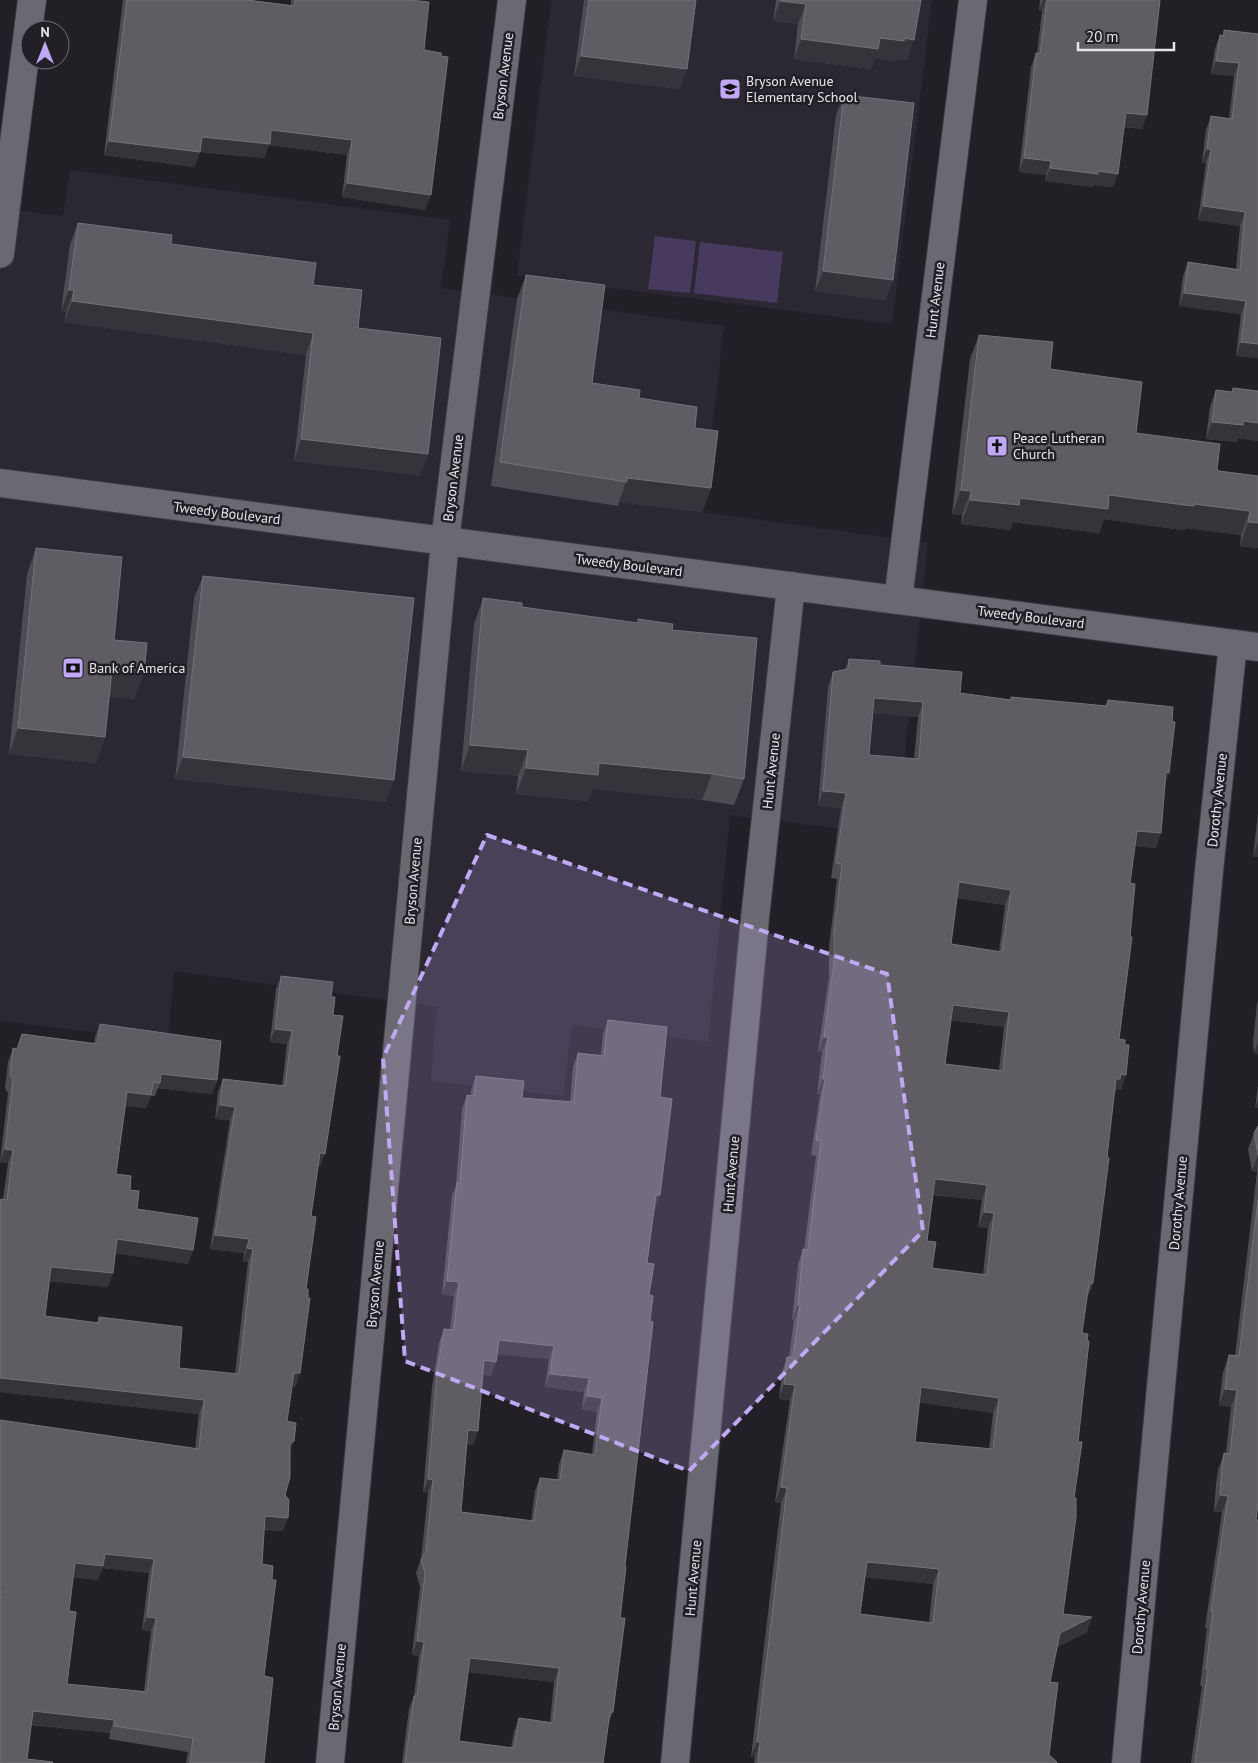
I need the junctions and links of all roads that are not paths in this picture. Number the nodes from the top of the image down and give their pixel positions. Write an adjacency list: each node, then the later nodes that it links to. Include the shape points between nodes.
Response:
1 (32, 0): 4 (street)
2 (512, 0): 6 (street, Bryson Avenue)
3 (973, 0): 8 (street, Hunt Avenue)
4 (0, 254)
5 (0, 483): 6 (street, Tweedy Boulevard)
6 (445, 541): 7 (street, Tweedy Boulevard); 10 (street, Bryson Avenue)
7 (791, 586): 8 (street, Tweedy Boulevard); 11 (street, Hunt Avenue, via 755,918)
8 (898, 600): 9 (street, Tweedy Boulevard)
9 (1246, 645): 12 (street, Dorothy Avenue, via 1208,881)
10 (330, 1763)
11 (676, 1763)
12 (1126, 1763)

